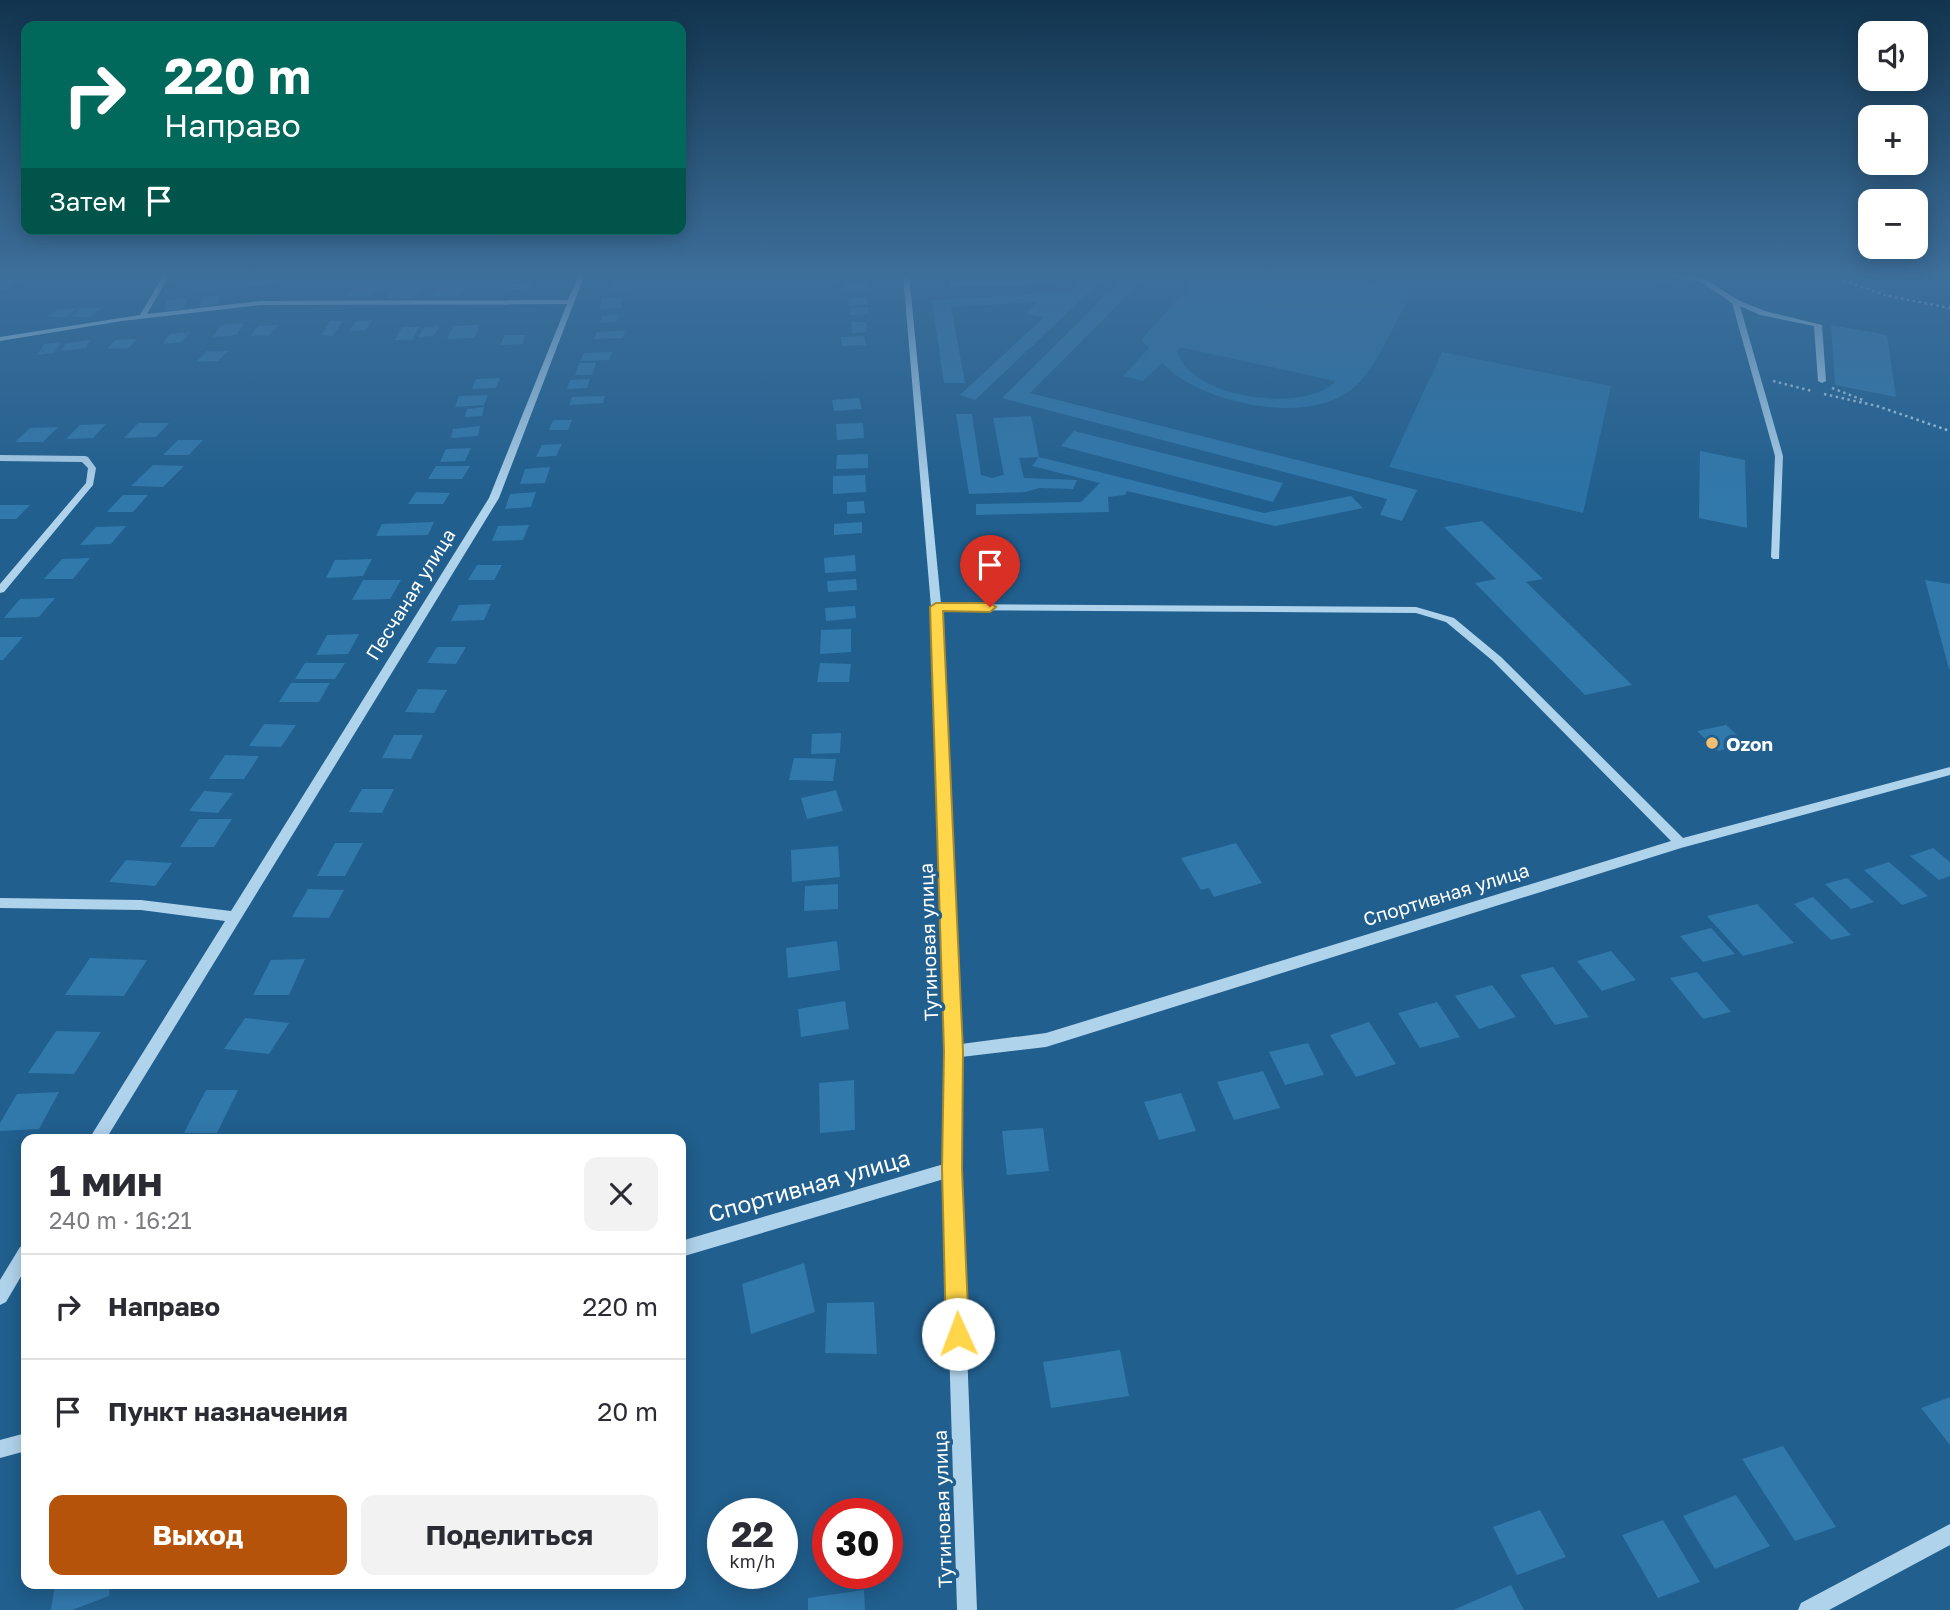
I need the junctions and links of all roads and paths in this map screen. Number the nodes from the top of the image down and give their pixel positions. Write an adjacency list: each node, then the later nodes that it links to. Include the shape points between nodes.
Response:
1 (553, 349): 16 (street, Песчаная улица, via 494,498)
2 (913, 349): 12 (street, Тутиновая улица)
3 (1750, 349): 5 (street)
4 (1820, 349): 6 (street)
5 (1759, 377): 7 (path); 10 (street, via 1779,456)
6 (1822, 381): 7 (path)
7 (1877, 406): 8 (path)
8 (1950, 431)
9 (0, 458): 11 (street, via 85,459 92,468 90,483)
10 (1776, 557)
11 (0, 590)
12 (936, 607): 14 (street, via 1416,610 1450,620 1497,659); 17 (street, Тутиновая улица)
13 (1950, 771): 14 (street, Спортивная улица)
14 (1681, 843): 17 (street, Спортивная улица, via 1046,1040)
15 (0, 903): 16 (street, via 141,905)
16 (236, 917): 18 (street, Песчаная улица)
17 (954, 1051): 19 (street, Тутиновая улица)
18 (100, 1134)
19 (952, 1169): 20 (street, Спортивная улица); 26 (street, Тутиновая улица)
20 (686, 1248)
21 (21, 1262): 22 (street)
22 (0, 1296)
23 (21, 1443): 24 (street)
24 (0, 1449)
25 (1950, 1534): 27 (street)
26 (967, 1610)
27 (1808, 1610)

